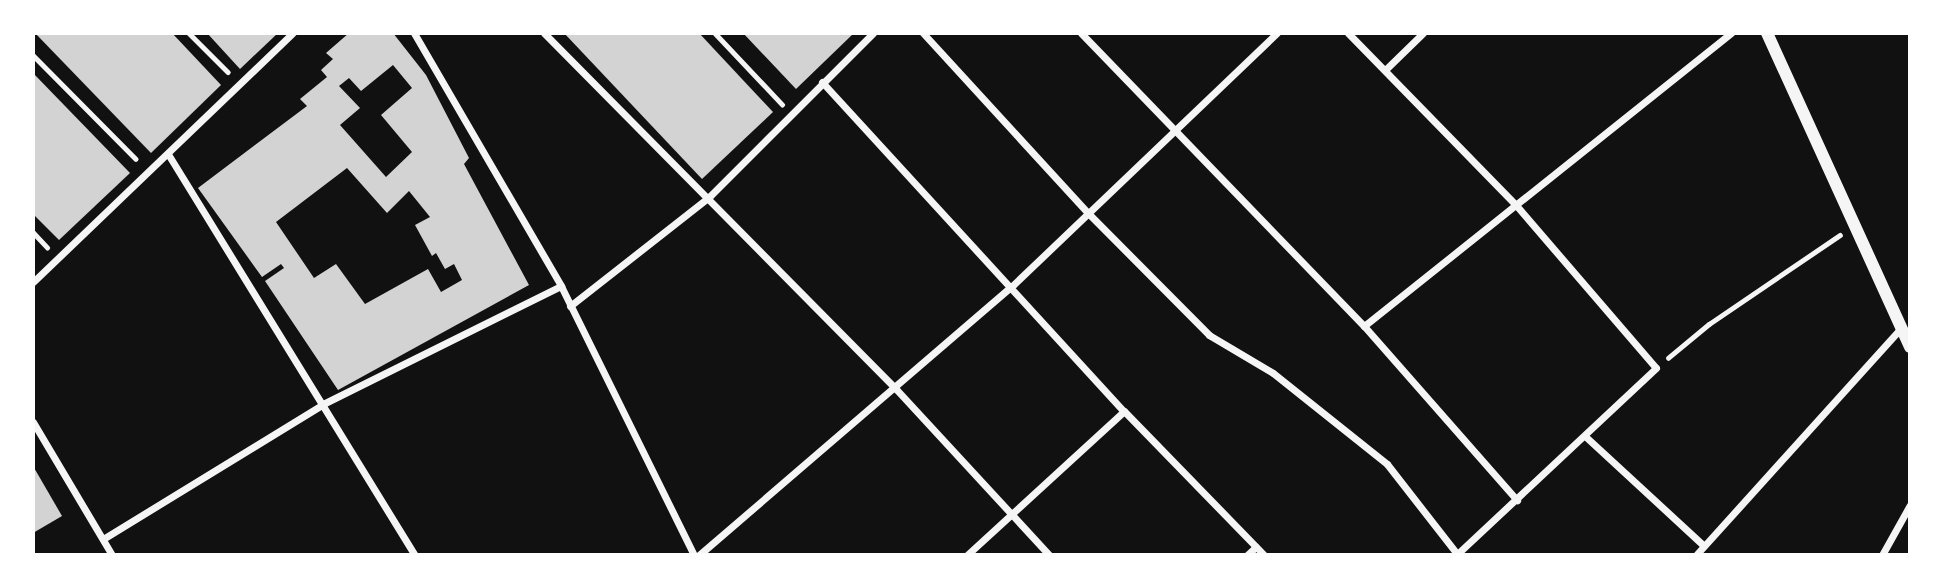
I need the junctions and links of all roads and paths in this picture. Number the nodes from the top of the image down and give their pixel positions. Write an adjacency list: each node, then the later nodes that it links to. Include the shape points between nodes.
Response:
1 (189, 33): 17 (path)
2 (293, 33): 17 (street)
3 (414, 33): 27 (street)
4 (544, 33): 22 (street)
5 (715, 33): 18 (path)
6 (873, 33): 16 (street)
7 (923, 33): 24 (street)
8 (1081, 33): 19 (street)
9 (1277, 33): 19 (street)
10 (1348, 33): 15 (street)
11 (1423, 33): 15 (street)
12 (1731, 33): 23 (street)
13 (1767, 33): 25 (street)
14 (33, 55): 21 (path)
15 (1385, 71): 23 (street)
16 (822, 82): 18 (street); 28 (street)
17 (241, 86): 20 (street)
18 (790, 113): 22 (street)
19 (1175, 130): 24 (street); 30 (street)
20 (168, 154): 21 (street); 35 (street)
21 (148, 172): 26 (street)
22 (709, 197): 29 (street); 34 (street)
23 (1515, 204): 30 (street); 33 (street)
24 (1087, 213): 28 (street); 45 (street, via 1209,335 1273,373 1387,464)
25 (1853, 226): 31 (street); 33 (path, via 1709,324)
26 (33, 282)
27 (561, 286): 29 (street); 35 (street)
28 (1011, 287): 34 (street); 36 (street)
29 (570, 306): 48 (street)
30 (1364, 326): 39 (street)
31 (1900, 328): 32 (street); 43 (street)
32 (1910, 346)
33 (1656, 368): 38 (street)
34 (896, 389): 41 (street); 48 (street)
35 (325, 403): 42 (street); 47 (street)
36 (1124, 411): 41 (street); 44 (street)
37 (33, 422): 42 (street)
38 (1586, 437): 39 (street); 43 (street)
39 (1517, 500): 45 (street)
40 (1910, 505): 54 (street)
41 (1012, 515): 49 (street); 50 (street)
42 (103, 538): 46 (street)
43 (1703, 545): 53 (street)
44 (1256, 547): 51 (street); 52 (street)
45 (1456, 554)
46 (112, 555)
47 (415, 555)
48 (696, 555)
49 (967, 555)
50 (1049, 555)
51 (1247, 555)
52 (1264, 555)
53 (1696, 555)
54 (1882, 555)

